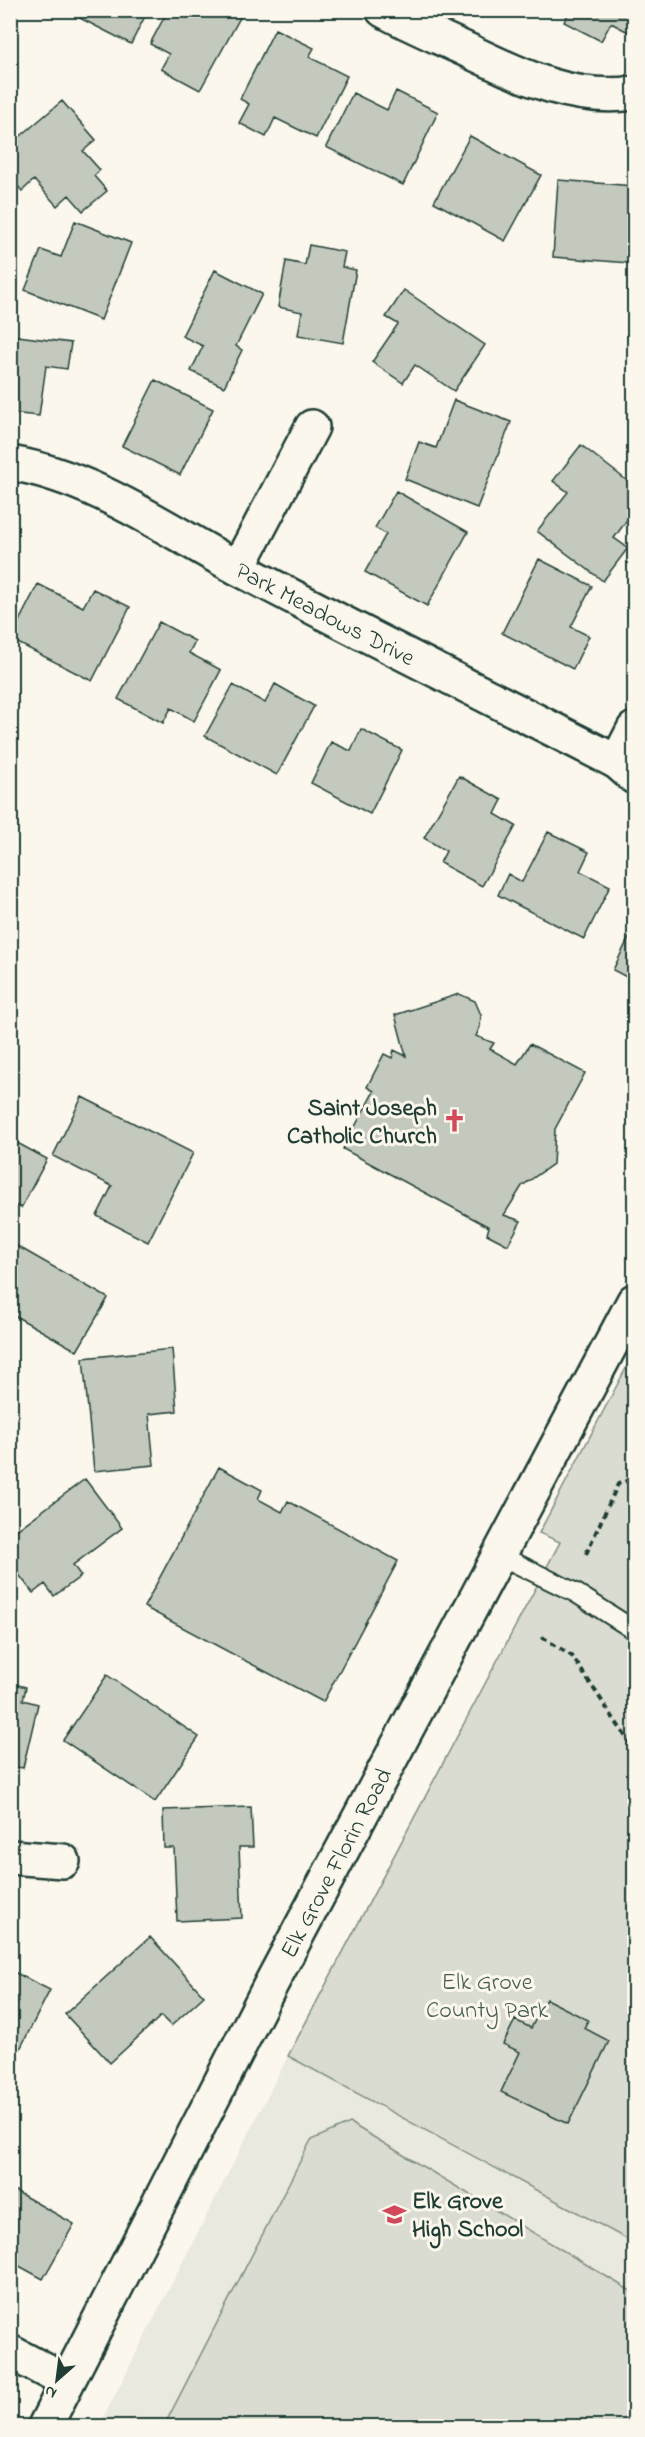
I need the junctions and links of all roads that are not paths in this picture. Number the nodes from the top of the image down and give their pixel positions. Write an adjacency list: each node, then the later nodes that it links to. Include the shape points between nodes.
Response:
1 (383, 10): 2 (street, via 522,76 596,96)
2 (634, 93)
3 (312, 427): 5 (street)
4 (10, 463): 5 (street, Park Meadows Drive, via 68,477)
5 (237, 568): 7 (street, Park Meadows Drive)
6 (634, 729): 7 (street)
7 (626, 770)
8 (634, 1301): 9 (street, Elk Grove Florin Road)
9 (499, 1555): 10 (lane, via 568,1589); 14 (street, Elk Grove Florin Road, via 275,1976)
10 (634, 1629)
11 (10, 1857): 12 (street)
12 (63, 1862)
13 (10, 2352): 14 (street)
14 (67, 2382): 15 (street, Elk Grove Florin Road)
15 (45, 2427)

